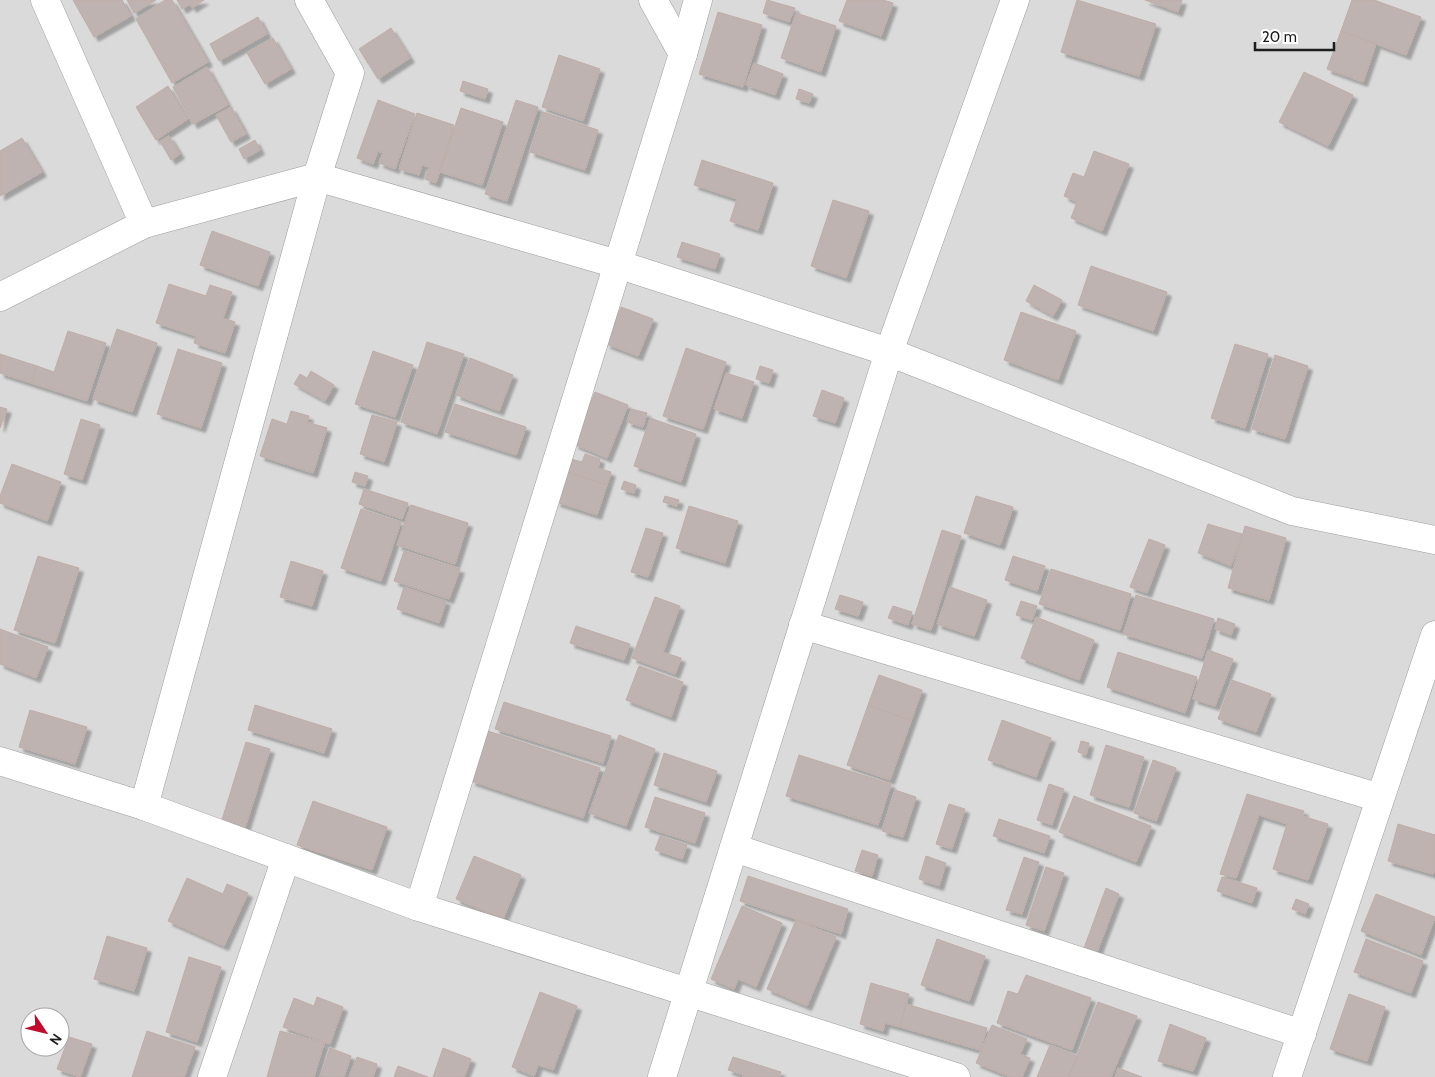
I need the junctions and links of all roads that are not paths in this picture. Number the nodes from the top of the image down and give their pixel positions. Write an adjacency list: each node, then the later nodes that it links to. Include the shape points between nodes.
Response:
1 (45, 0): 8 (street)
2 (309, 0): 7 (street, via 350,73)
3 (653, 0): 6 (street)
4 (698, 0): 6 (street)
5 (1015, 0): 11 (street)
6 (683, 54): 9 (street)
7 (318, 177): 8 (street); 9 (street); 17 (street)
8 (144, 224): 10 (street)
9 (617, 264): 11 (street); 20 (street)
10 (0, 297)
11 (889, 352): 12 (street, via 1292,511); 13 (street)
12 (1435, 540)
13 (804, 625): 16 (street); 18 (street)
14 (1435, 634): 16 (street)
15 (0, 760): 17 (street)
16 (1380, 798): 22 (street)
17 (144, 806): 19 (street)
18 (734, 848): 21 (street); 22 (street)
19 (286, 858): 20 (street); 23 (street)
20 (419, 906): 21 (street)
21 (689, 992): 24 (street); 25 (street)
22 (1302, 1034): 26 (street)
23 (212, 1077)
24 (662, 1077)
25 (956, 1077)
26 (1287, 1077)

